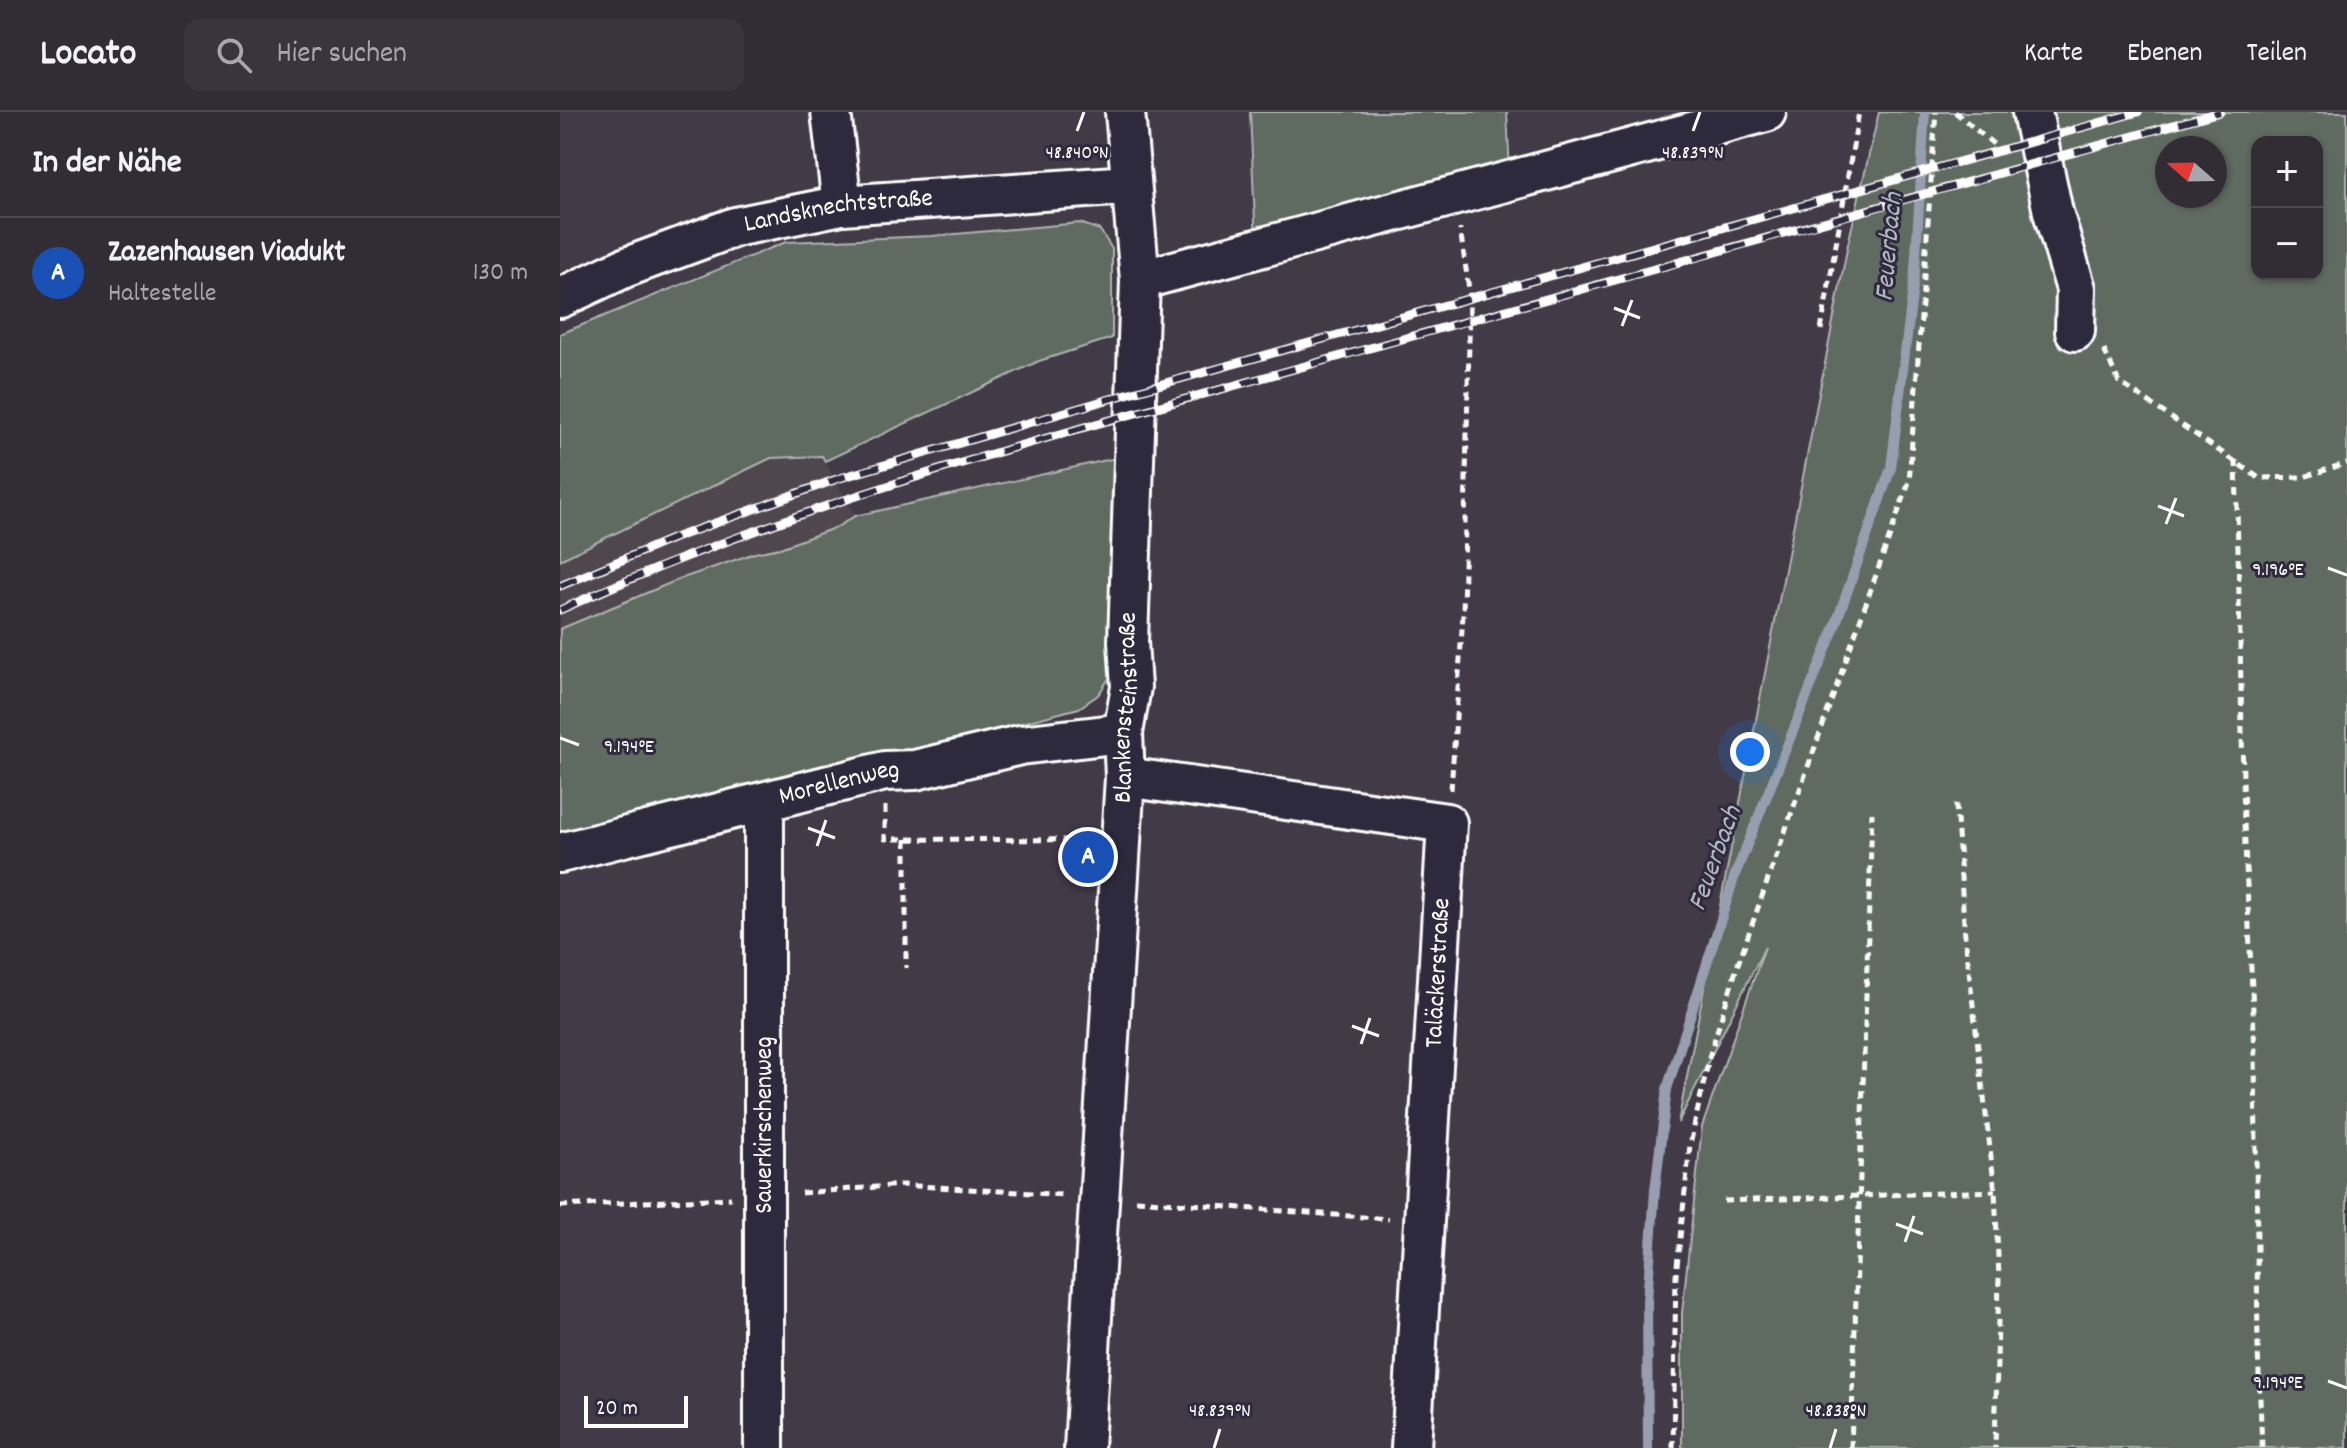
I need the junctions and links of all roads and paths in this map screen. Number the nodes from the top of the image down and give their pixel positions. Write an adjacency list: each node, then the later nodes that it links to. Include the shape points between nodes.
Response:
1 (831, 112): 9 (street)
2 (1125, 112): 7 (street, Blankensteinstraße)
3 (1766, 112): 8 (street)
4 (1859, 112): 12 (path)
5 (1936, 112): 37 (path, via 1909,482 1710,1054 1690,1145 1676,1275)
6 (2032, 112): 13 (street)
7 (1130, 185): 9 (street, Landsknechtstraße); 10 (street, Blankensteinstraße)
8 (1456, 197): 10 (street); 21 (path, via 1470,296 1463,615)
9 (842, 205): 11 (street, Landsknechtstraße, via 735,227)
10 (1140, 280): 16 (street, Blankensteinstraße, via 1131,687)
11 (560, 298)
12 (1821, 330)
13 (2088, 336): 14 (path, via 2119,382)
14 (2236, 460): 15 (path, via 2259,478 2304,477); 40 (path)
15 (2347, 463)
16 (1123, 733): 17 (street, Blankensteinstraße); 18 (street, Morellenweg, via 1020,745)
17 (1125, 777): 21 (street); 29 (street, Blankensteinstraße)
18 (764, 802): 25 (street, Morellenweg); 28 (street, Sauerkirschenweg)
19 (1956, 804): 27 (path, via 1965,937)
20 (1872, 813): 30 (path)
21 (1447, 823): 33 (street, Taläckerstraße)
22 (885, 839): 23 (path)
23 (906, 839): 24 (path); 26 (path)
24 (1083, 840)
25 (560, 853)
26 (906, 968)
27 (1995, 1191): 30 (path); 39 (path)
28 (765, 1196): 29 (path, via 902,1185); 32 (path); 34 (street, Sauerkirschenweg)
29 (1100, 1197): 33 (path); 35 (street, Blankensteinstraße)
30 (1860, 1198): 31 (path); 38 (path)
31 (1724, 1201)
32 (560, 1206)
33 (1426, 1221): 36 (street, Taläckerstraße)
34 (764, 1448)
35 (1084, 1448)
36 (1411, 1448)
37 (1673, 1448)
38 (1851, 1448)
39 (1995, 1448)
40 (2262, 1448)

